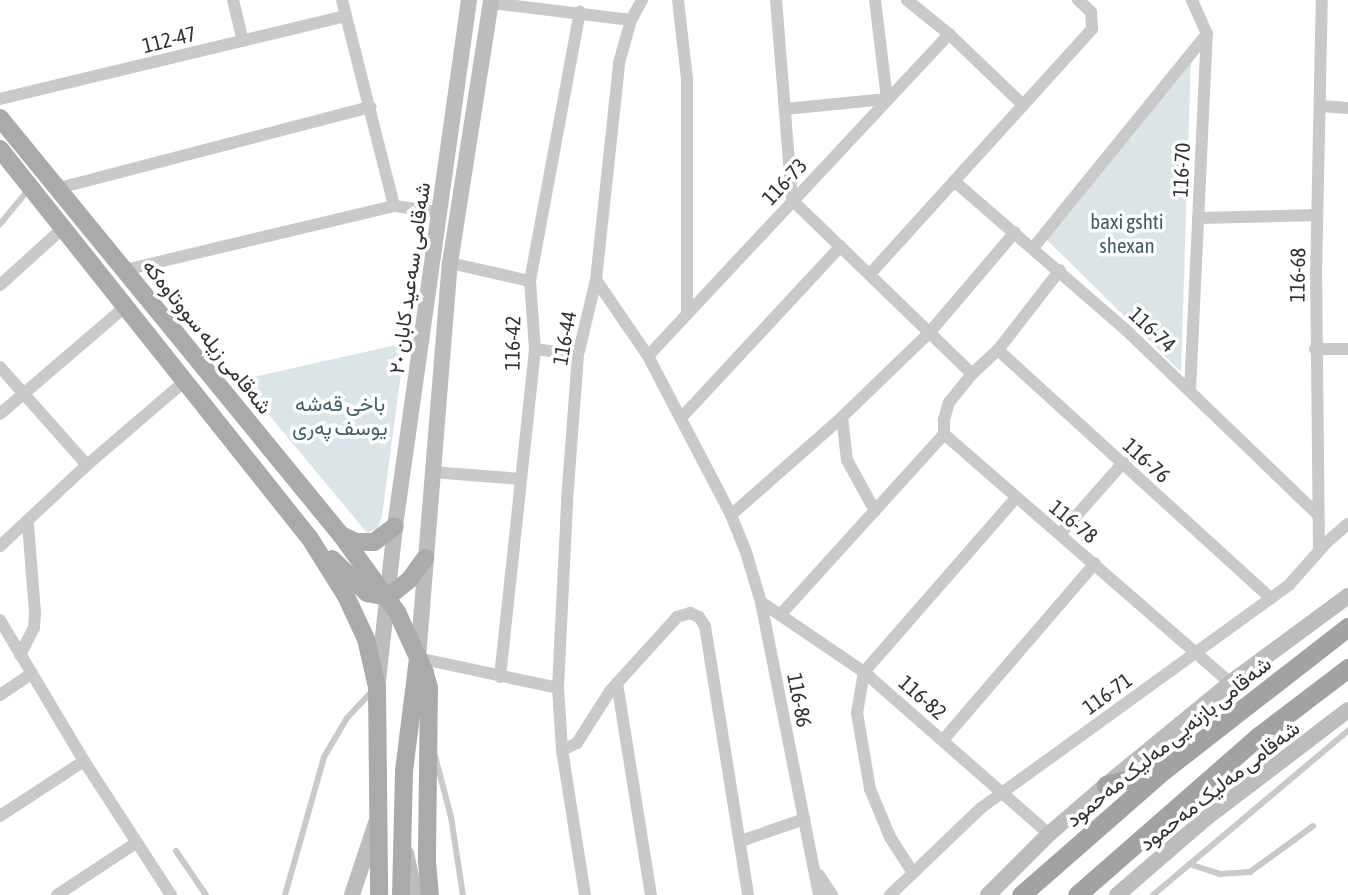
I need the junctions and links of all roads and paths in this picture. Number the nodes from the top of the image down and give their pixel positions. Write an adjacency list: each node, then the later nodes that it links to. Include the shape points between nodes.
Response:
1 (233, 0): 19 (street)
2 (342, 0): 15 (street)
3 (469, 0): 29 (main road, شەقامی سەعید کابان ٢٠)
4 (642, 0): 16 (street, 116-44)
5 (678, 0): 52 (street, via 687,79)
6 (776, 0): 26 (street)
7 (875, 0): 21 (street)
8 (907, 0): 17 (street)
9 (1079, 0): 13 (street)
10 (1192, 0): 18 (street)
11 (1322, 0): 23 (street, 116-68)
12 (491, 2): 14 (street); 30 (main road, شەقامی سەعید کابان ٢٠)
13 (1094, 6): 22 (street, via 1092,29)
14 (580, 12): 16 (street); 49 (street, 116-42)
15 (346, 16): 19 (street, 112-47); 24 (street)
16 (631, 20): 48 (street, 116-44, via 619,63)
17 (948, 34): 21 (street, 116-73); 22 (street)
18 (1208, 34): 38 (street, 116-70); 43 (street)
19 (243, 41): 20 (street, 112-47)
20 (0, 99)
21 (887, 99): 26 (street); 34 (street, 116-73)
22 (1023, 105): 31 (street)
23 (1320, 106): 25 (street); 37 (street, 116-68)
24 (371, 107): 33 (street); 35 (street)
25 (1348, 108)
26 (785, 109): 34 (street)
27 (0, 118): 33 (main road, شەقامی زیلە سووتاوەکە)
28 (0, 149): 32 (main road)
29 (446, 158): 30 (main road); 36 (main road, شەقامی سەعید کابان ٢٠)
30 (466, 161): 44 (main road, شەقامی سەعید کابان ٢٠)
31 (954, 181): 41 (street, 116-74); 47 (street)
32 (31, 188): 39 (lane); 40 (main road)
33 (59, 188): 45 (main road, شەقامی زیلە سووتاوەکە)
34 (792, 200): 42 (street); 52 (street, 116-73)
35 (394, 206): 36 (street); 45 (street)
36 (440, 212): 81 (main road, شەقامی سەعید کابان ٢٠)
37 (1317, 215): 38 (street); 55 (street, 116-68)
38 (1198, 218): 63 (street, 116-70)
39 (0, 224)
40 (63, 228): 50 (street); 51 (main road)
41 (1015, 232): 43 (street, 116-74); 53 (street)
42 (841, 246): 47 (street); 68 (street)
43 (1033, 248): 46 (street, 116-74)
44 (450, 263): 49 (street); 73 (main road, شەقامی سەعید کابان ٢٠)
45 (125, 270): 65 (main road, شەقامی زیلە سووتاوەکە)
46 (1060, 270): 57 (street); 63 (street, 116-74)
47 (870, 274): 53 (street)
48 (596, 280): 58 (street, 116-44); 59 (street, 116-86)
49 (530, 281): 54 (street, 116-42)
50 (0, 285)
51 (125, 307): 62 (main road); 64 (street)
52 (687, 313): 59 (street, 116-73)
53 (930, 332): 61 (street); 69 (street)
54 (535, 349): 58 (street); 74 (street, 116-42)
55 (1315, 349): 56 (street); 77 (street, 116-68)
56 (1348, 349)
57 (998, 350): 61 (street); 71 (street, 116-76)
58 (578, 355): 106 (street, 116-44)
59 (648, 356): 68 (street, 116-86)
60 (0, 367): 64 (street)
61 (972, 374): 70 (street, via 949,402)
62 (185, 382): 66 (main road); 72 (street)
63 (1190, 391): 77 (street, 116-74)
64 (23, 393): 67 (street); 72 (street)
65 (227, 396): 66 (main road); 83 (main road, شەقامی زیلە سووتاوەکە)
66 (208, 411): 84 (main road)
67 (0, 414)
68 (682, 417): 78 (street, 116-86)
69 (842, 417): 76 (street, via 846,460); 78 (street)
70 (944, 434): 75 (street, 116-78); 76 (street)
71 (1123, 463): 82 (street); 91 (street, 116-76)
72 (87, 465): 79 (street)
73 (432, 472): 74 (street); 87 (main road, شەقامی سەعید کابان ٢٠)
74 (520, 479): 102 (street, 116-42)
75 (1016, 499): 82 (street, 116-78); 100 (street)
76 (875, 511): 93 (street)
77 (1317, 514): 86 (street, 116-68)
78 (731, 515): 92 (street, 116-86)
79 (27, 523): 85 (street); 97 (street, via 36,613)
80 (1348, 524): 86 (street, 116-71)
81 (395, 526): 83 (main road, via 374,542 356,542); 90 (main road, شەقامی سەعید کابان ٢٠)
82 (1061, 533): 88 (street, 116-78)
83 (341, 535): 90 (main road, شەقامی زیلە سووتاوەکە)
84 (309, 537): 90 (main road, via 361,589); 105 (main road, via 357,618)
85 (0, 546)
86 (1319, 550): 91 (street, 116-71, via 1298,577)
87 (425, 558): 90 (main road, via 410,579); 98 (main road, شەقامی سەعید کابان ٢٠)
88 (1095, 563): 96 (street, 116-78); 111 (street)
89 (1348, 596): 104 (main road)
90 (388, 597): 98 (main road, شەقامی زیلە سووتاوەکە); 105 (main road, شەقامی سەعید کابان ٢٠)
91 (1271, 598): 96 (street, 116-71)
92 (761, 602): 93 (street, 116-82); 118 (street, 116-86)
93 (781, 614): 100 (street, 116-82)
94 (0, 620): 97 (street)
95 (1348, 627): 114 (highway, شەقامی بازنەیی مەلیک مەحمود)
96 (1197, 651): 104 (street, 116-78); 116 (street, 116-71)
97 (20, 655): 101 (street)
98 (418, 658): 102 (street); 110 (main road, شەقامی زیلە سووتاوەکە, via 429,688); 121 (main road)
99 (1348, 668): 129 (highway, via 1260,735)
100 (864, 672): 111 (street, 116-82); 128 (street, via 858,725 870,789 890,837)
101 (31, 674): 107 (street); 113 (street)
102 (500, 677): 106 (street)
103 (617, 683): 112 (street, via 578,741); 123 (street, via 677,617 685,613 699,617 705,626); 142 (street)
104 (1230, 683): 115 (main road)
105 (377, 687): 119 (main road); 134 (lane, via 347,718 324,757)
106 (558, 688): 112 (street, 116-44)
107 (0, 695)
108 (1348, 710): 150 (main road, شەقامی مەلیک مەحمود, via 1205,820)
109 (1348, 731): 126 (lane)
110 (429, 737): 139 (main road, شەقامی زیلە سووتاوەکە); 140 (lane, via 451,817)
111 (943, 740): 116 (street, 116-82)
112 (562, 750): 141 (street, 116-44)
113 (84, 761): 117 (street); 124 (street)
114 (1164, 770): 115 (highway); 148 (highway, شەقامی بازنەیی مەلیک مەحمود)
115 (1106, 785): 122 (main road)
116 (1003, 792): 122 (street, 116-82); 128 (street, 116-71)
117 (0, 816)
118 (804, 819): 123 (street); 127 (street, 116-86)
119 (377, 821): 135 (main road); 136 (main road)
120 (1313, 826): 126 (lane, via 1250,872 1220,874)
121 (401, 831): 137 (main road); 138 (main road)
122 (1049, 834): 147 (main road)
123 (741, 841): 143 (street)
124 (136, 843): 131 (street); 132 (street)
125 (176, 851): 133 (lane)
126 (1189, 864): 130 (lane)
127 (816, 872): 144 (street, 116-86); 145 (street)
128 (913, 873): 146 (street, 116-71)
129 (1089, 887): 149 (highway)
130 (1156, 892): 151 (lane)
131 (57, 895)
132 (171, 895)
133 (206, 895)
134 (285, 895)
135 (352, 895)
136 (379, 895)
137 (401, 895)
138 (415, 895)
139 (430, 895)
140 (463, 895)
141 (585, 895)
142 (651, 895)
143 (748, 895)
144 (819, 895)
145 (832, 895)
146 (890, 895)
147 (988, 895)
148 (1021, 895)
149 (1077, 895)
150 (1117, 895)
151 (1167, 895)

